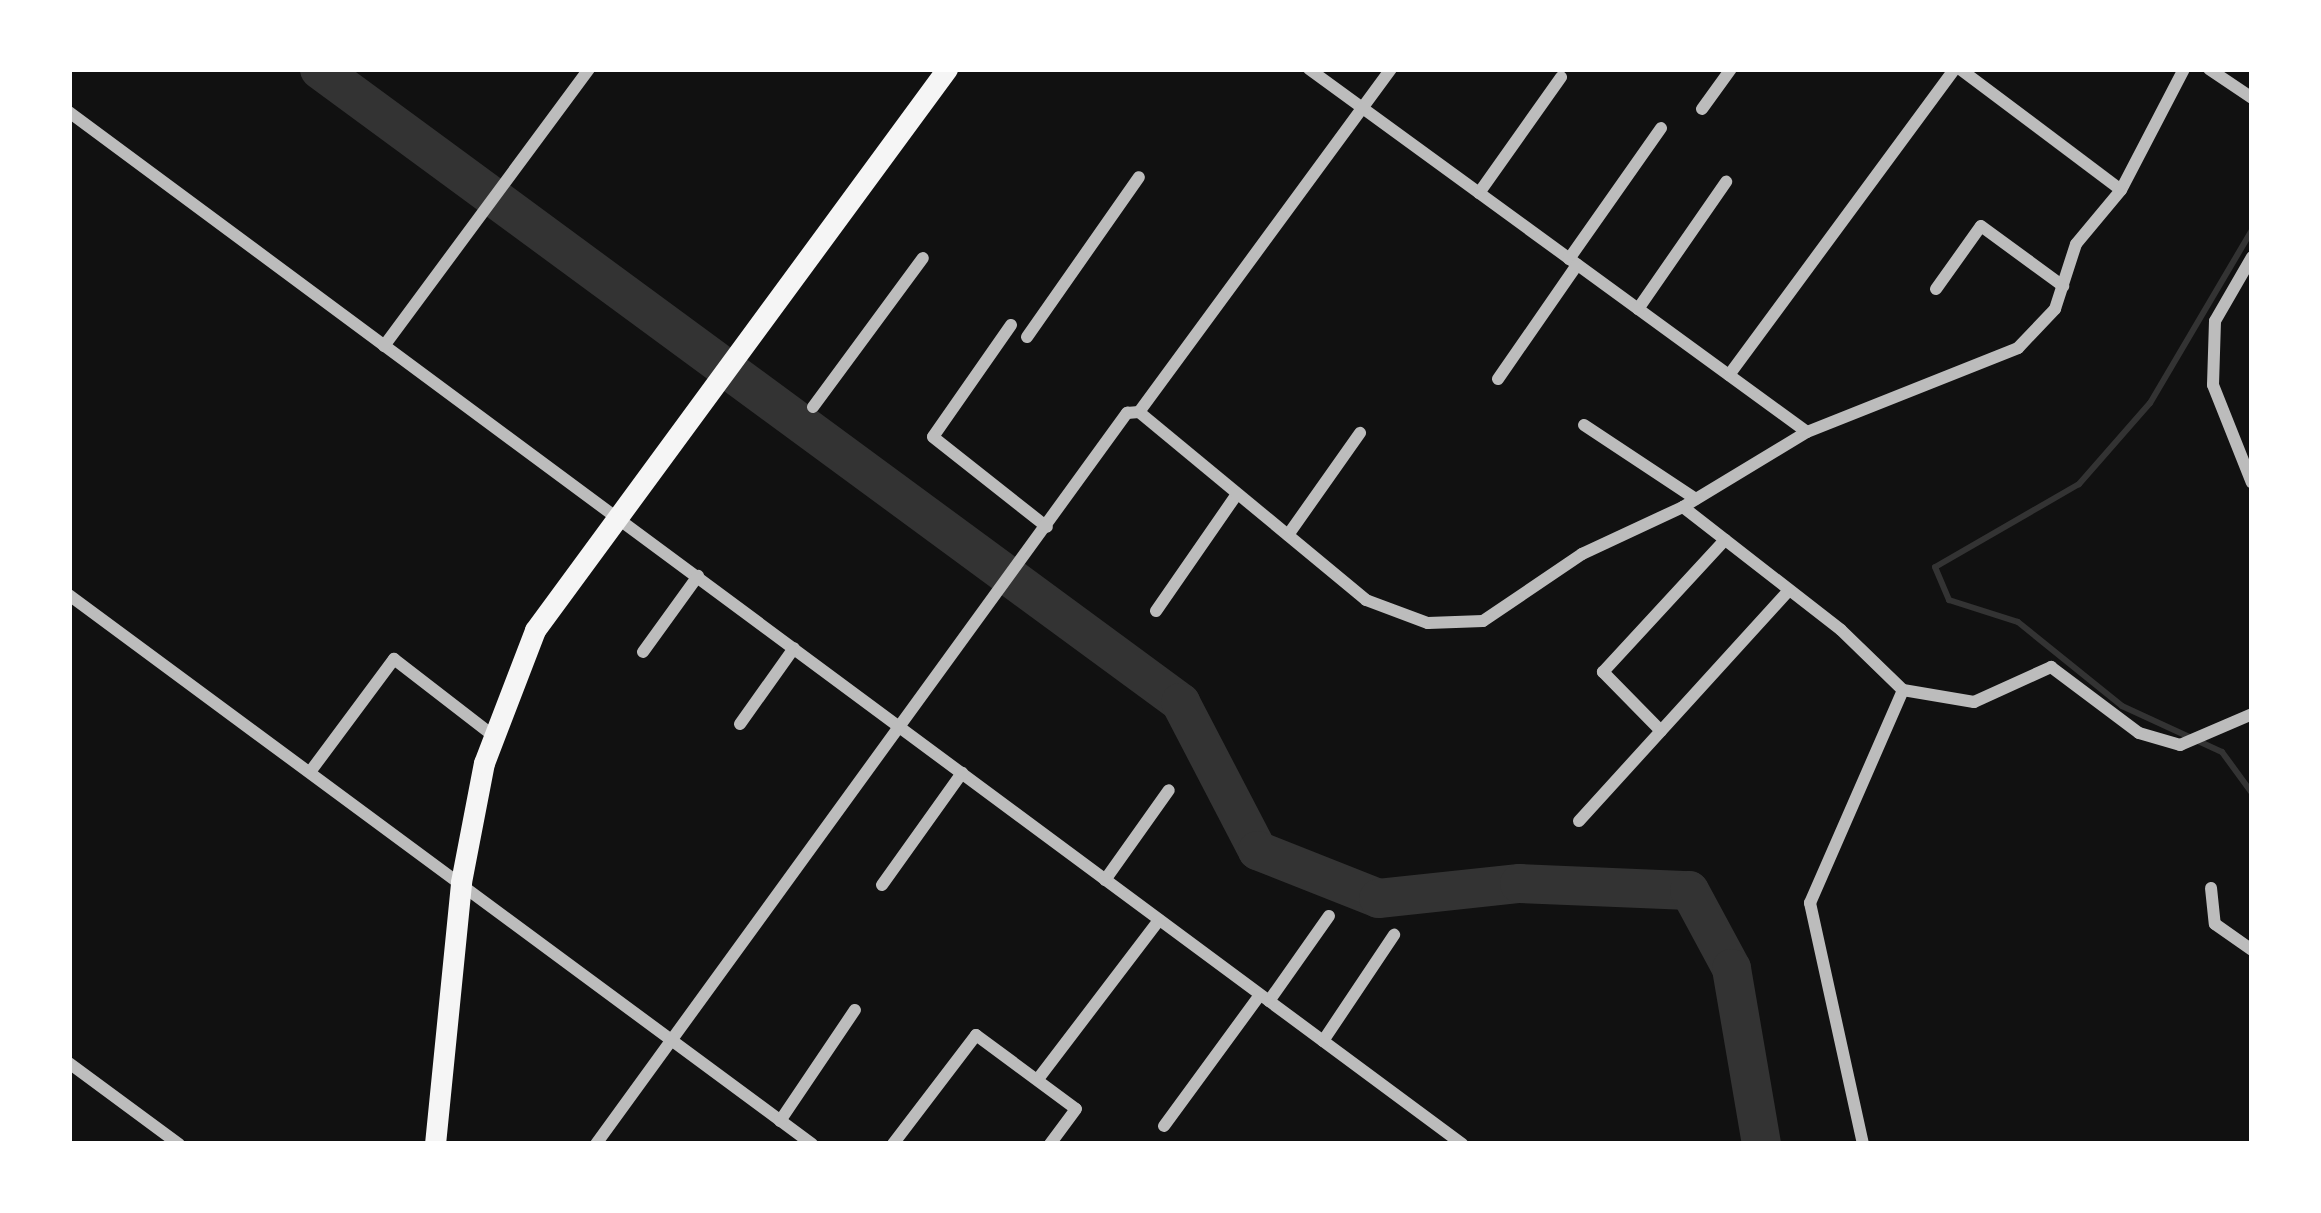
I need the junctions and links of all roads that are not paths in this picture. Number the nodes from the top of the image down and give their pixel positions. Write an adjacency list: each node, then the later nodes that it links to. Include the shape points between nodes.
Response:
1 (589, 69): 27 (street)
2 (947, 69): 39 (main road)
3 (1309, 69): 11 (street)
4 (1391, 69): 11 (street)
5 (1730, 69): 12 (street)
6 (1957, 69): 17 (street); 28 (street)
7 (2184, 69): 17 (street)
8 (2209, 69): 10 (street)
9 (1561, 77): 18 (street)
10 (2252, 98)
11 (1360, 107): 18 (street); 31 (street)
12 (1702, 109)
13 (69, 112): 27 (street)
14 (1661, 128): 21 (street)
15 (1139, 177): 26 (street)
16 (1726, 182): 24 (street)
17 (2121, 190): 22 (street, via 2076,244)
18 (1479, 193): 21 (street)
19 (2252, 256): 35 (street, via 2215,321 2213,385)
20 (922, 258): 30 (street)
21 (1573, 262): 24 (street); 29 (street)
22 (2063, 286): 23 (street, via 1982,226); 33 (street, via 2055,309 2018,348)
23 (1936, 289)
24 (1638, 309): 28 (street)
25 (1011, 326): 40 (street, via 933,436)
26 (1027, 337)
27 (384, 346): 39 (street)
28 (1729, 375): 33 (street)
29 (1498, 379)
30 (814, 407)
31 (1138, 412): 36 (street); 40 (street, via 1127,413)
32 (1584, 424): 37 (street)
33 (1808, 432): 37 (street)
34 (1360, 433): 41 (street)
35 (2252, 483)
36 (1238, 494): 41 (street); 46 (street)
37 (1696, 499): 38 (street)
38 (1683, 507): 41 (street, via 1582,554 1484,621 1428,623 1366,600); 42 (street)
39 (614, 516): 43 (street); 54 (main road, via 536,630)
40 (1047, 527): 52 (street)
41 (1288, 536)
42 (1725, 540): 44 (street); 53 (street, via 1603,672)
43 (698, 576): 47 (street); 48 (street)
44 (1789, 590): 49 (street); 53 (street)
45 (69, 595): 55 (street)
46 (1156, 611)
47 (794, 648): 51 (street); 52 (street)
48 (643, 652)
49 (1903, 690): 50 (street, via 1974,702 2050,667 2139,733 2180,745); 85 (street, via 1810,903)
50 (2252, 714)
51 (740, 724)
52 (901, 728): 56 (street); 69 (street)
53 (1661, 731): 58 (street)
54 (494, 736): 55 (street, via 394,659); 60 (main road)
55 (310, 772): 60 (street)
56 (962, 773): 59 (street); 61 (street)
57 (1169, 790): 59 (street)
58 (1579, 821)
59 (1105, 880): 64 (street)
60 (461, 882): 69 (street); 78 (main road)
61 (882, 885)
62 (2212, 888): 66 (street, via 2216,924)
63 (1329, 916): 67 (street)
64 (1159, 920): 67 (street); 72 (street)
65 (1394, 935): 70 (street)
66 (2252, 950)
67 (1265, 998): 70 (street); 74 (street)
68 (856, 1010): 73 (street)
69 (672, 1040): 73 (street); 76 (street)
70 (1323, 1041): 84 (street)
71 (69, 1063): 77 (street)
72 (1038, 1079): 82 (street, via 976,1035); 83 (street, via 1076,1109)
73 (780, 1121): 75 (street)
74 (1164, 1126)
75 (795, 1131): 80 (street); 81 (street)
76 (600, 1138): 79 (street)
77 (179, 1144)
78 (435, 1144)
79 (621, 1144)
80 (786, 1144)
81 (812, 1144)
82 (893, 1144)
83 (1050, 1144)
84 (1462, 1144)
85 (1863, 1144)

